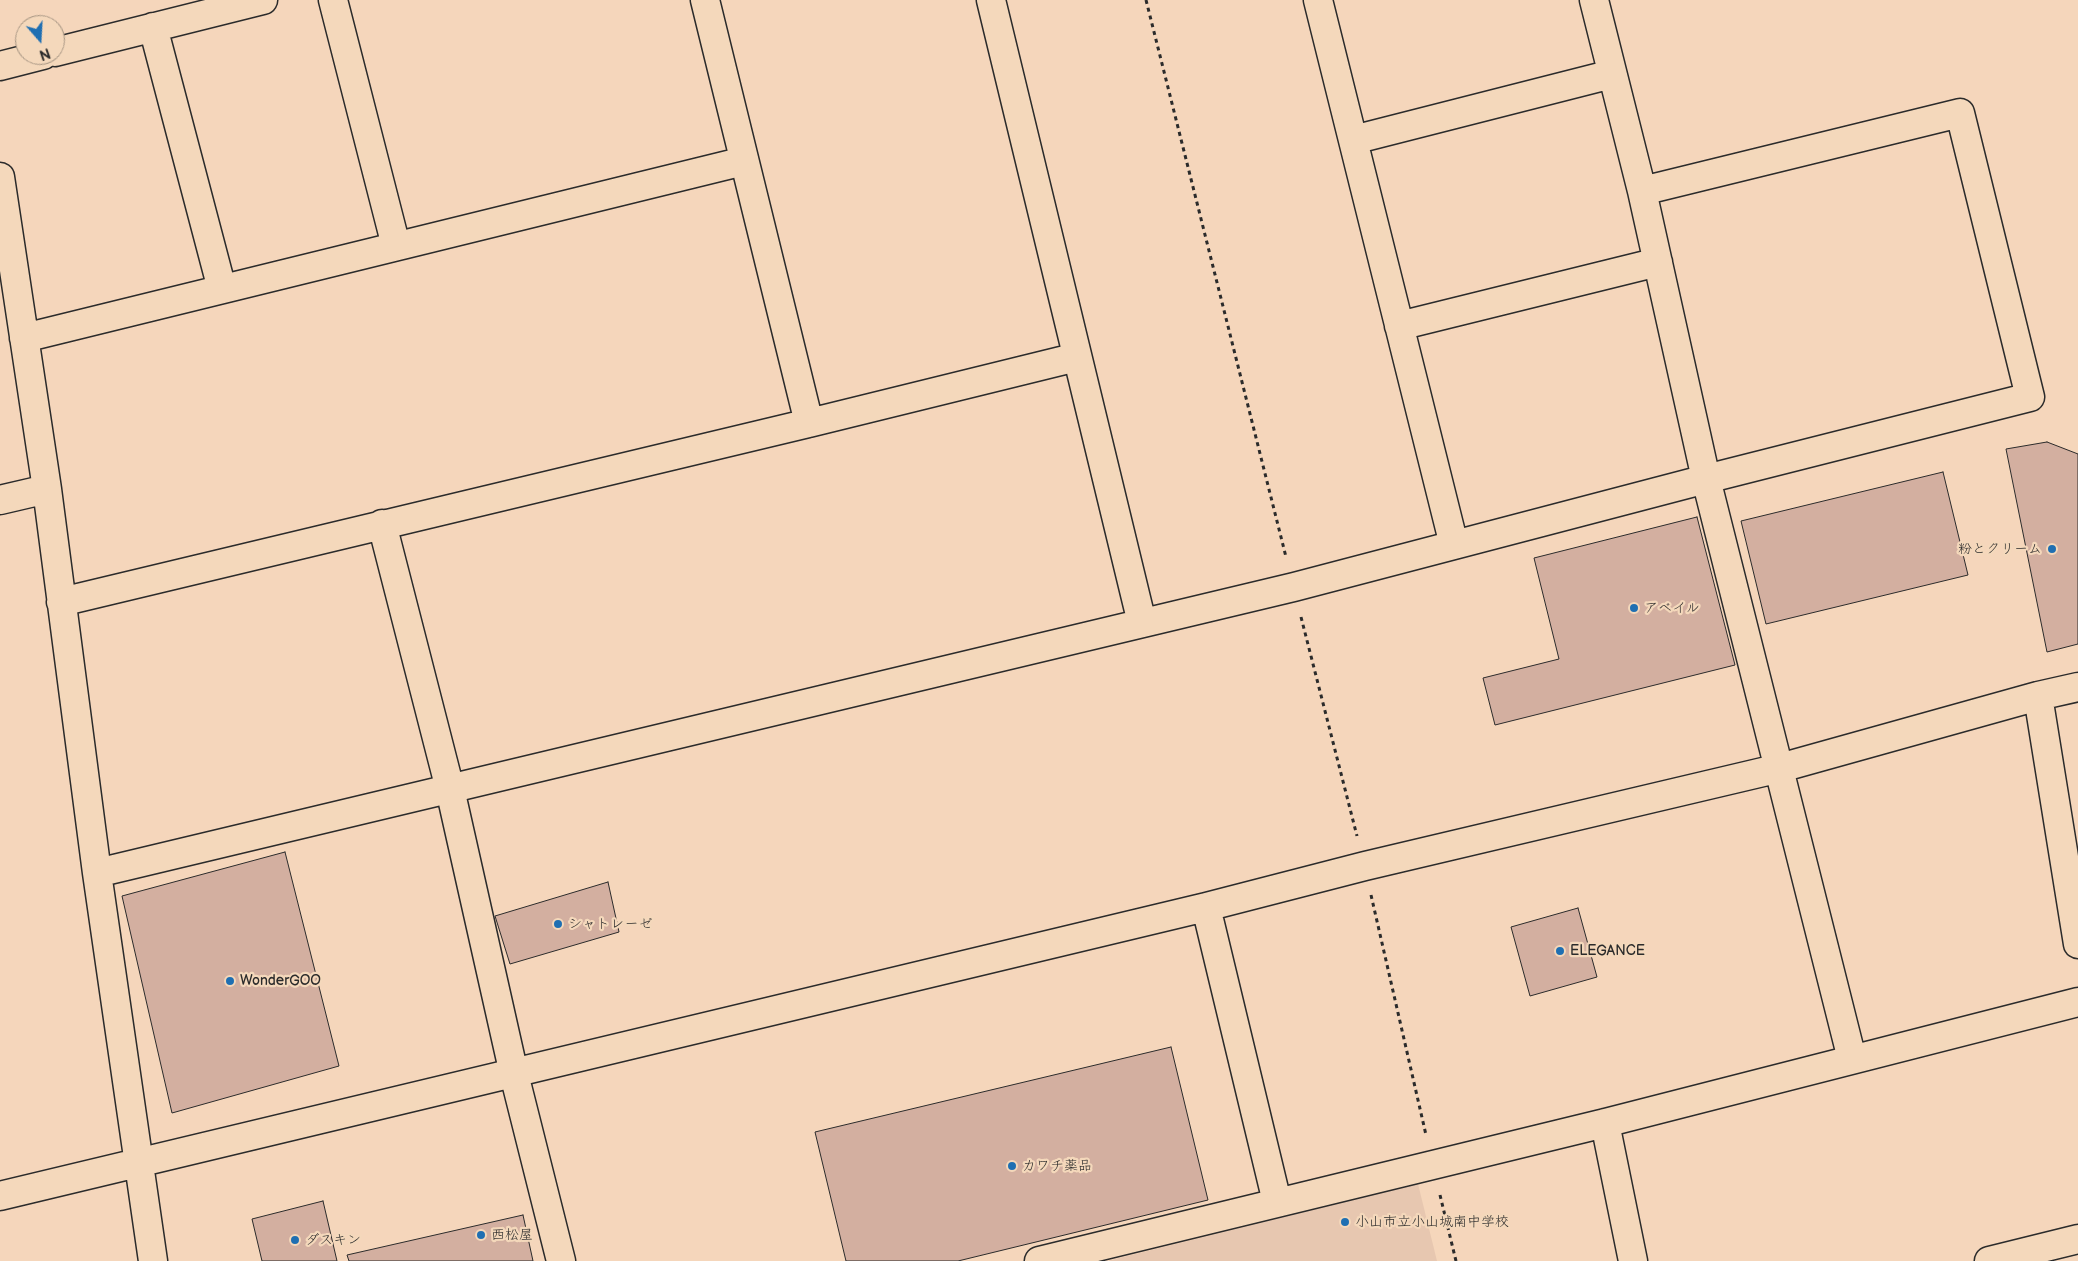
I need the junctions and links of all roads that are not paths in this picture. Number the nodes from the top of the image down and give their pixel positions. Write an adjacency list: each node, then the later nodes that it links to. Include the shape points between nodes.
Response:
1 (263, 0): 7 (street)
2 (333, 0): 16 (street)
3 (705, 0): 13 (street)
4 (992, 0): 21 (street)
5 (1318, 0): 12 (street)
6 (1594, 0): 11 (street)
7 (153, 26): 8 (street); 18 (street)
8 (65, 49)
9 (15, 62): 10 (street)
10 (0, 66)
11 (1612, 74): 12 (street); 15 (street)
12 (1353, 140): 19 (street)
13 (744, 161): 16 (street); 22 (street)
14 (0, 177): 20 (street)
15 (1642, 191): 17 (street); 23 (street, via 1960,113 2030,397)
16 (396, 246): 18 (street)
17 (1658, 262): 19 (street); 23 (street)
18 (222, 289): 20 (street)
19 (1399, 326): 27 (street)
20 (24, 338): 24 (street)
21 (1077, 357): 22 (street); 29 (street)
22 (809, 423): 26 (street)
23 (1706, 479): 27 (street); 32 (street)
24 (47, 489): 25 (street); 28 (street)
25 (0, 500)
26 (382, 524): 28 (street); 33 (street)
27 (1454, 545): 29 (street)
28 (61, 602): 34 (street)
29 (1142, 623): 33 (street)
30 (2078, 687): 31 (street)
31 (2038, 696): 32 (street); 36 (street)
32 (1780, 768): 35 (street); 38 (street)
33 (450, 789): 34 (street); 39 (street)
34 (97, 873): 41 (street)
35 (1206, 907): 39 (street); 43 (street)
36 (2078, 944)
37 (2078, 1002): 38 (street)
38 (1852, 1059): 40 (street)
39 (514, 1074): 41 (street); 46 (street)
40 (1605, 1123): 43 (street); 48 (street)
41 (138, 1164): 42 (street); 45 (street)
42 (0, 1196)
43 (1277, 1202): 47 (street)
44 (2078, 1239): 49 (street)
45 (153, 1261)
46 (561, 1261)
47 (1039, 1261)
48 (1633, 1261)
49 (1988, 1261)

